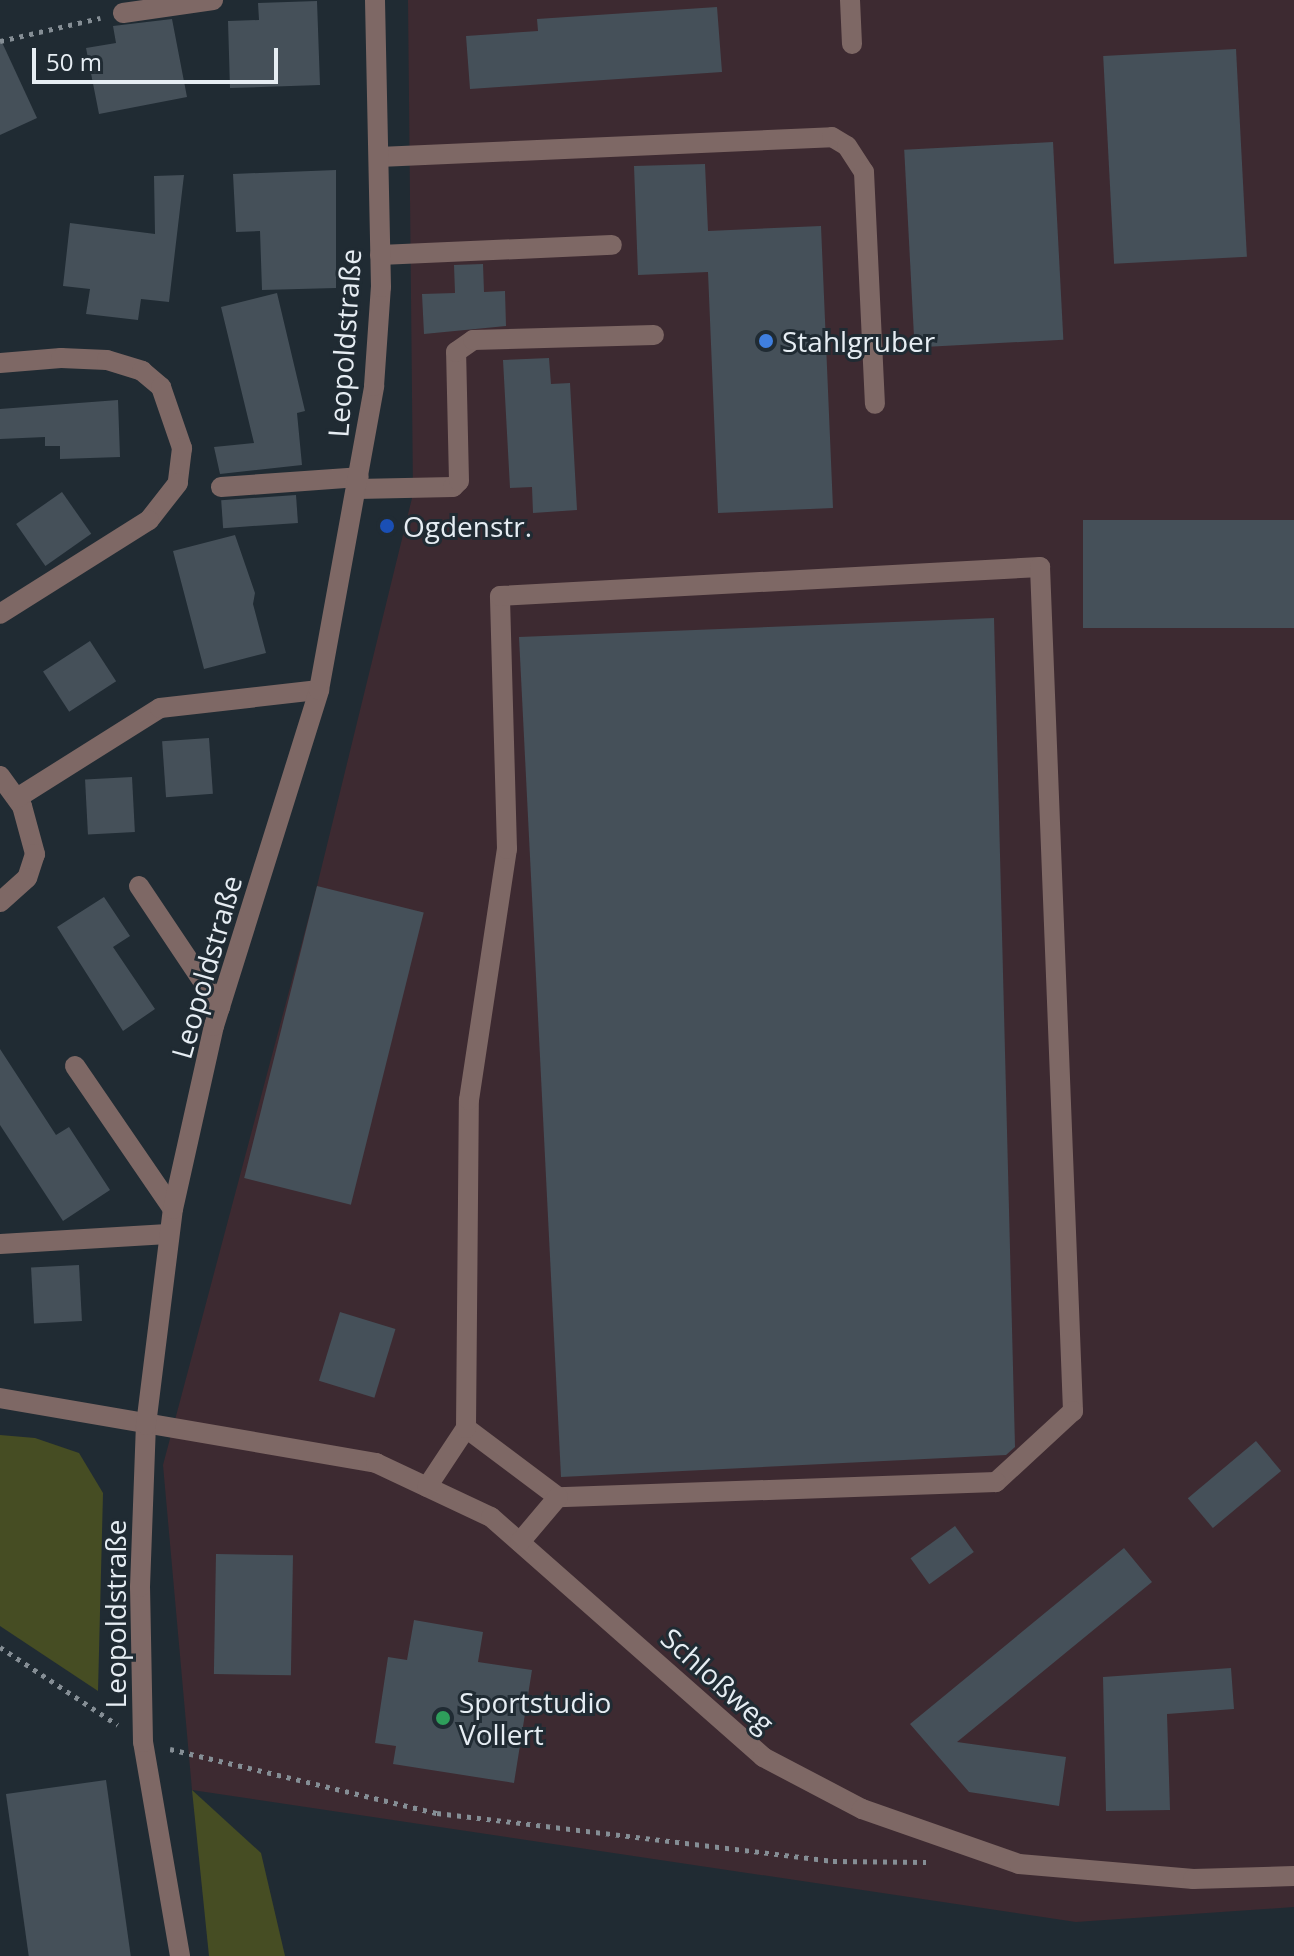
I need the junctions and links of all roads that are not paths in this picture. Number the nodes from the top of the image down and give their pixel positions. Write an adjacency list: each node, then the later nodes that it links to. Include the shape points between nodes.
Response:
1 (213, 0): 4 (street)
2 (375, 0): 6 (street, Leopoldstraße)
3 (850, 0): 5 (street)
4 (123, 13)
5 (852, 44)
6 (379, 157): 8 (street, Leopoldstraße); 11 (street, via 832,137 847,146 864,172)
7 (612, 245): 8 (street)
8 (380, 255): 12 (street, Leopoldstraße, via 374,386)
9 (654, 335): 12 (street, via 473,340 456,352 459,481 453,487)
10 (0, 363): 14 (street, via 92,359 142,371 161,387 182,448 178,483 149,520)
11 (875, 404)
12 (358, 483): 13 (street); 15 (street, Leopoldstraße)
13 (221, 487)
14 (0, 614)
15 (319, 690): 17 (street, via 160,708); 20 (street, Leopoldstraße)
16 (0, 776): 17 (street)
17 (17, 798): 19 (street, via 33,834 35,854 27,878)
18 (139, 886): 20 (street)
19 (0, 902)
20 (220, 1007): 22 (street, Leopoldstraße)
21 (75, 1066): 22 (street)
22 (173, 1209): 23 (street, Leopoldstraße)
23 (168, 1234): 24 (street); 26 (street, Leopoldstraße)
24 (0, 1244)
25 (0, 1398): 26 (street, Schloßweg)
26 (146, 1425): 28 (street, Schloßweg, via 252,1438 376,1463); 32 (street, Leopoldstraße, via 140,1587 143,1742)
27 (466, 1428): 28 (street); 29 (street); 29 (street, via 469,1100 507,849 500,596 1040,567 1073,1411 996,1482)
28 (427, 1487): 30 (street, Schloßweg, via 491,1517)
29 (558, 1497): 30 (street)
30 (520, 1542): 31 (street, Schloßweg, via 763,1757 862,1809 1019,1864 1193,1879)
31 (1294, 1876)
32 (180, 1956)

